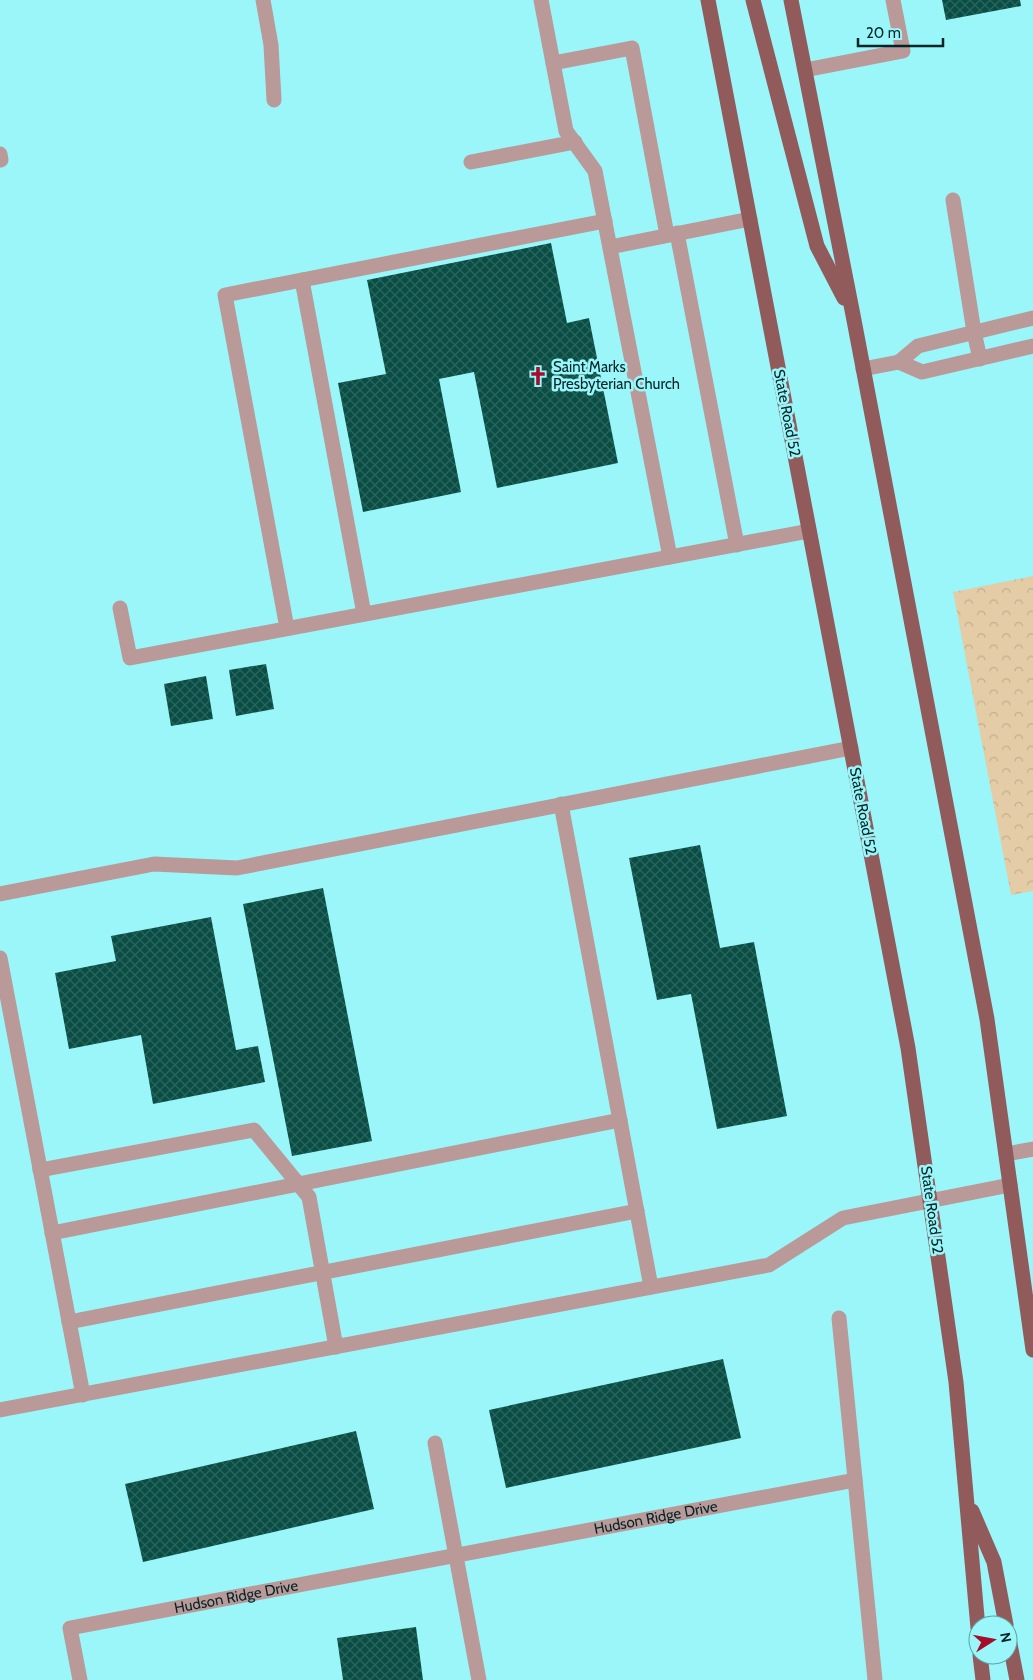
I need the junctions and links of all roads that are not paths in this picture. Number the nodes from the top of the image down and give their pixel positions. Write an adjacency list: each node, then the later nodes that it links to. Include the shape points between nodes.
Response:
1 (263, 0): 9 (street, via 271,45)
2 (541, 0): 7 (street)
3 (708, 0): 13 (main road, State Road 52)
4 (753, 0): 18 (main road, via 817,246)
5 (791, 0): 8 (main road)
6 (894, 0): 8 (street, via 903,51)
7 (553, 63): 10 (street, via 566,131); 15 (street, via 632,48)
8 (805, 70): 18 (main road)
9 (274, 100)
10 (574, 142): 11 (street); 14 (street, via 595,171)
11 (471, 162)
12 (953, 200): 20 (street)
13 (750, 219): 15 (street); 25 (main road, State Road 52)
14 (605, 221): 16 (street); 17 (street)
15 (672, 234): 16 (street); 26 (street)
16 (610, 247): 27 (street)
17 (302, 280): 29 (street); 30 (street, via 225,295)
18 (853, 315): 24 (main road)
19 (1033, 318): 20 (street)
20 (974, 332): 22 (street); 23 (street, via 918,346)
21 (1033, 346): 22 (street)
22 (980, 358): 23 (street, via 922,372)
23 (899, 362): 24 (street)
24 (863, 370): 37 (main road, via 987,1019)
25 (810, 531): 26 (street); 31 (main road, State Road 52)
26 (738, 545): 27 (street)
27 (670, 557): 29 (street)
28 (120, 608): 30 (street, via 130,658)
29 (364, 614): 30 (street)
30 (287, 628)
31 (851, 748): 32 (street); 41 (main road, State Road 52, via 908,1048)
32 (561, 804): 33 (street, via 237,868 154,864); 35 (street)
33 (0, 894)
34 (0, 958): 38 (street)
35 (620, 1120): 39 (street); 42 (street)
36 (1033, 1149): 37 (street)
37 (1006, 1154): 40 (main road)
38 (40, 1170): 39 (street, via 254,1130); 43 (street)
39 (298, 1184): 43 (street); 44 (street, via 309,1197)
40 (1010, 1185): 41 (street); 49 (main road)
41 (930, 1201): 45 (street, via 843,1218 769,1265); 54 (main road, State Road 52, via 956,1382)
42 (637, 1211): 44 (street); 45 (street)
43 (52, 1233): 47 (street)
44 (322, 1272): 47 (street); 48 (street)
45 (651, 1287): 48 (street)
46 (839, 1318): 53 (street)
47 (69, 1322): 50 (street)
48 (336, 1347): 50 (street)
49 (1033, 1350)
50 (83, 1395): 51 (street)
51 (0, 1410)
52 (436, 1443): 55 (street)
53 (855, 1480): 55 (street, Hudson Ridge Drive); 61 (street)
54 (966, 1496): 56 (main road, State Road 52); 57 (main road, via 994,1562)
55 (456, 1556): 59 (street, Hudson Ridge Drive, via 70,1628); 60 (street)
56 (977, 1615)
57 (1004, 1615)
58 (1014, 1665): 62 (main road)
59 (80, 1680)
60 (479, 1680)
61 (875, 1680)
62 (1017, 1680)

